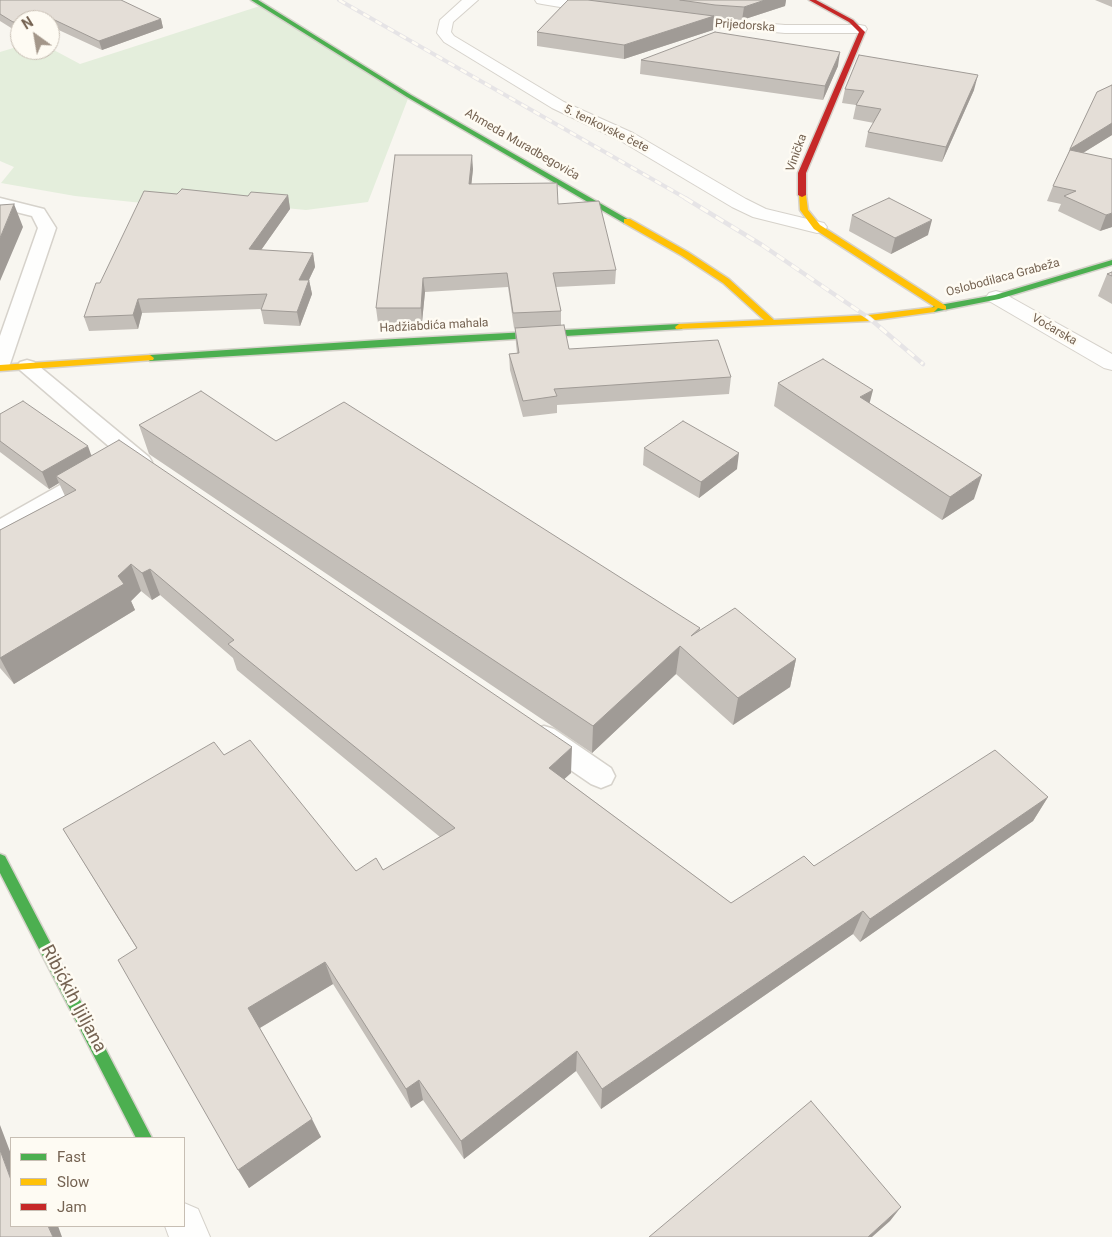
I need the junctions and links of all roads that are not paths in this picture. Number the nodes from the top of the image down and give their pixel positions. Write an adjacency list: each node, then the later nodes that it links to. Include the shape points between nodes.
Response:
1 (254, 0): 14 (street, Ahmeda Muradbegovića, via 409,96 685,254 726,281)
2 (472, 0): 9 (street, 5. tenkovske čete, via 448,20 444,33 449,39 558,105 627,137 739,203 760,213)
3 (542, 0): 5 (street)
4 (812, 0): 7 (street)
5 (620, 13)
6 (658, 18): 7 (street, Prijedorska, via 785,29)
7 (860, 28): 9 (street, Vinička, via 862,32 802,173 804,210)
8 (0, 203): 16 (lane, via 38,213 47,228)
9 (817, 227): 12 (street, Vinička)
10 (1112, 262): 11 (street, Oslobodilaca Grabeža)
11 (996, 297): 12 (street, Oslobodilaca Grabeža); 15 (street, Voćarska)
12 (943, 308): 13 (street, Oslobodilaca Grabeža)
13 (870, 318): 14 (street, Hadžiabdića mahala)
14 (771, 322): 17 (street, Hadžiabdića mahala)
15 (1112, 363)
16 (0, 364)
17 (27, 366): 18 (street, Hadžiabdića mahala); 19 (lane)
18 (0, 368)
19 (130, 454): 20 (lane); 21 (lane)
20 (162, 476)
21 (0, 529)
22 (528, 726): 23 (lane)
23 (601, 776)
24 (0, 860): 25 (street, Ribićkih ljiljana)
25 (143, 1137)
26 (185, 1225): 27 (street)
27 (190, 1237)

